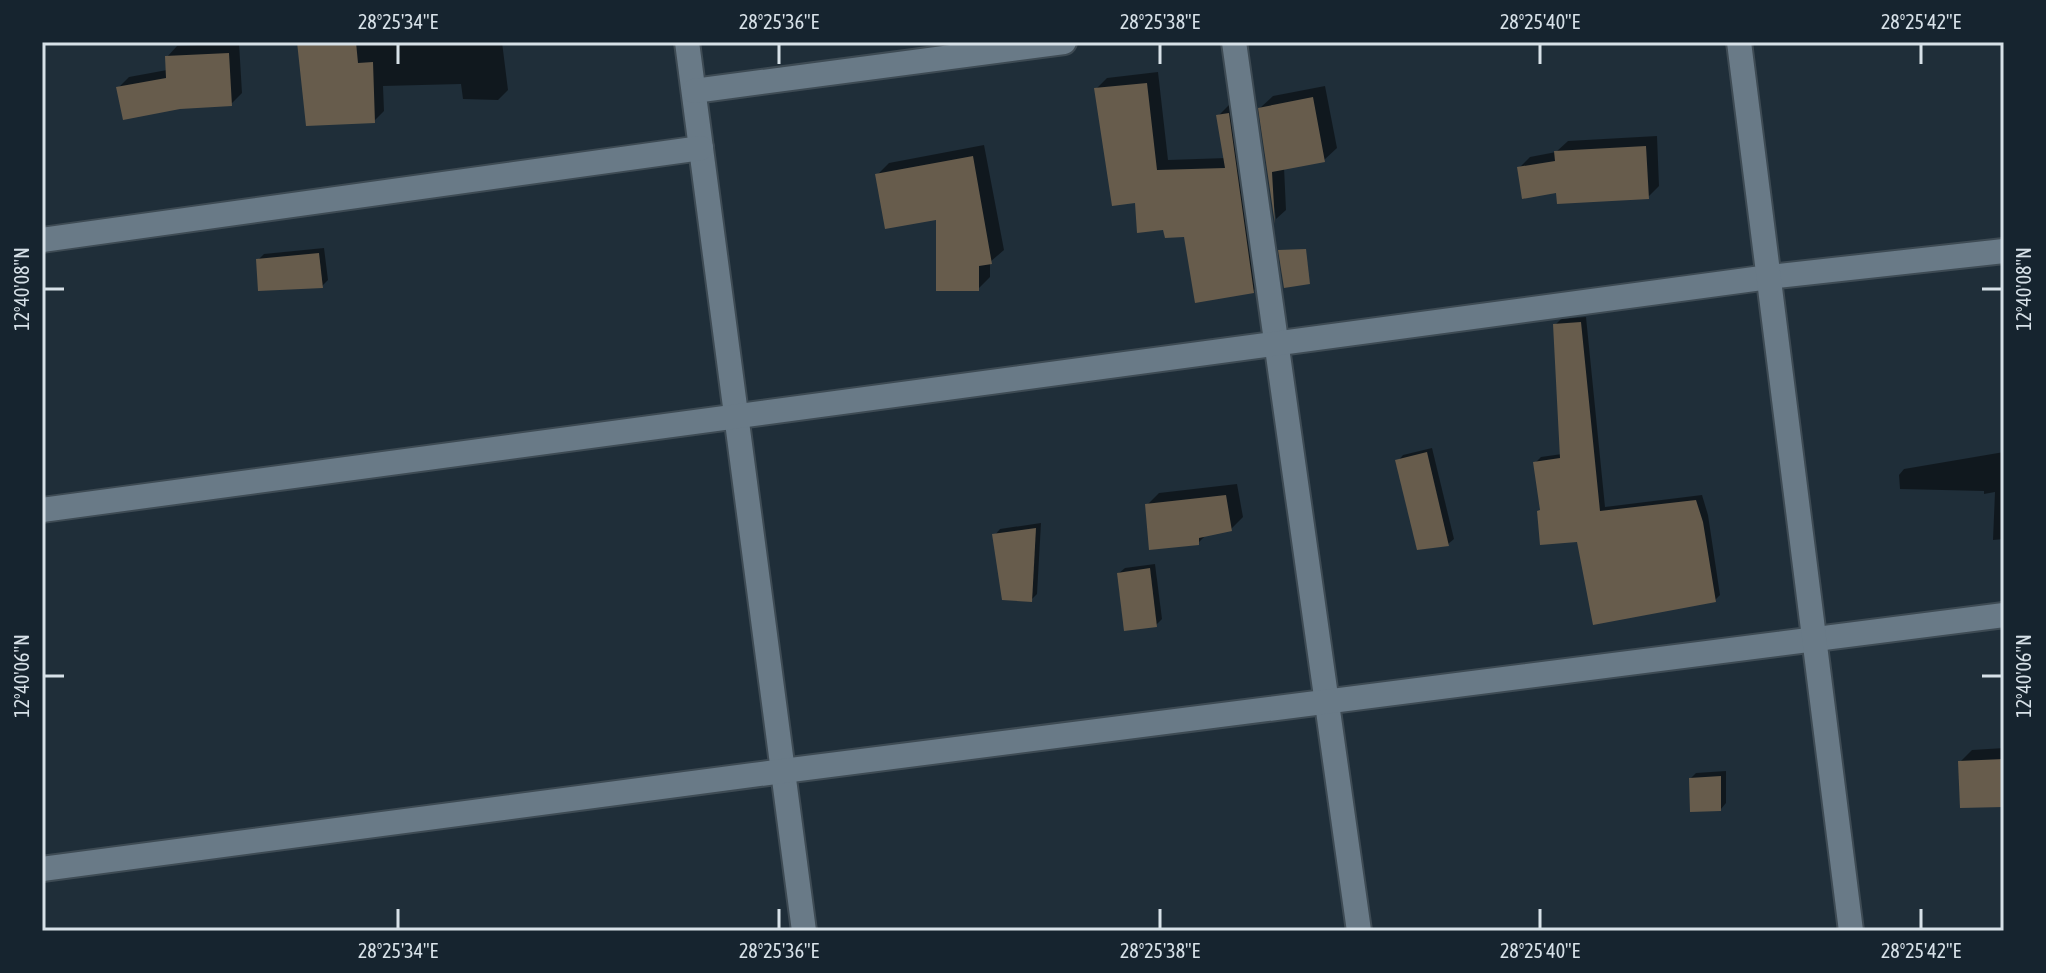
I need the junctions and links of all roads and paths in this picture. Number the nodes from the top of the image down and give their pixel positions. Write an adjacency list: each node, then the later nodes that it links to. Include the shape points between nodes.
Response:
1 (687, 42): 5 (street)
2 (1064, 42): 5 (street)
3 (1234, 42): 10 (street)
4 (1739, 42): 9 (street)
5 (694, 91): 6 (street)
6 (701, 148): 7 (street); 11 (street)
7 (42, 240)
8 (2004, 251): 9 (street)
9 (1769, 277): 10 (street); 14 (street)
10 (1276, 344): 11 (street); 15 (street)
11 (736, 416): 12 (street); 16 (street)
12 (42, 510)
13 (2004, 615): 14 (street)
14 (1814, 640): 15 (street); 20 (street)
15 (1327, 701): 16 (street); 19 (street)
16 (783, 771): 17 (street); 18 (street)
17 (42, 869)
18 (804, 931)
19 (1359, 931)
20 (1851, 931)

